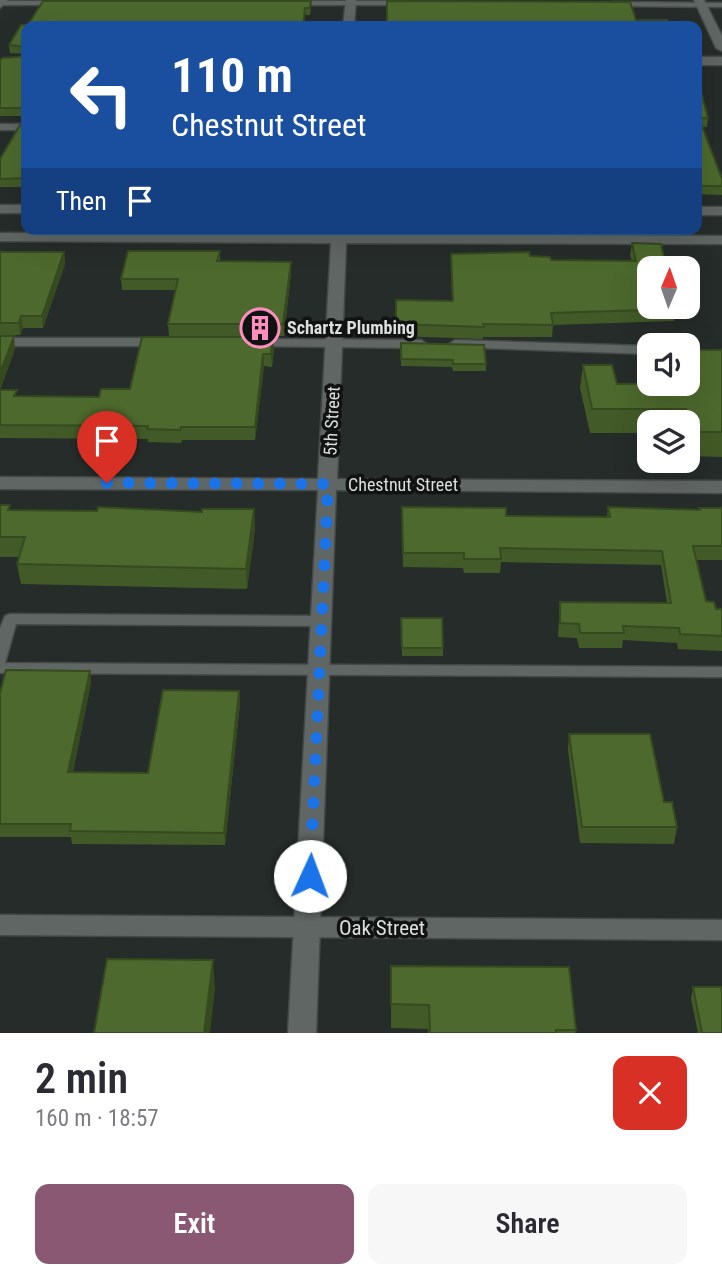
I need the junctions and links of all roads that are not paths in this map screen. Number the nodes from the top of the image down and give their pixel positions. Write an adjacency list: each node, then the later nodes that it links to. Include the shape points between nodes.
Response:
1 (1, 2): 4 (lane)
2 (351, 2): 5 (lane); 6 (lane); 9 (street)
3 (700, 2): 7 (lane); 8 (lane); 10 (street)
4 (73, 3)
5 (282, 3)
6 (421, 4)
7 (603, 4)
8 (722, 5)
9 (349, 21)
10 (722, 48)
11 (702, 61): 12 (street)
12 (722, 61)
13 (0, 127): 14 (lane)
14 (21, 127)
15 (0, 209): 16 (street)
16 (21, 209)
17 (702, 211): 18 (street)
18 (722, 211)
19 (226, 235): 22 (street)
20 (339, 235): 27 (street, 5th Street)
21 (403, 235): 23 (street)
22 (0, 237)
23 (722, 240)
24 (0, 342): 25 (lane)
25 (168, 342)
26 (237, 343): 27 (lane)
27 (335, 343): 28 (lane); 30 (street, 5th Street)
28 (637, 350)
29 (0, 483): 30 (street, Chestnut Street)
30 (328, 484): 31 (street, Chestnut Street); 32 (street, 5th Street)
31 (722, 486)
32 (321, 621): 33 (lane, via 10,619); 35 (street, 5th Street)
33 (0, 659)
34 (0, 668): 35 (lane)
35 (319, 670): 36 (lane); 38 (street, 5th Street)
36 (722, 672)
37 (0, 925): 38 (street, Oak Street)
38 (307, 928): 39 (street, Oak Street); 40 (street, 5th Street)
39 (722, 930)
40 (302, 1033)

